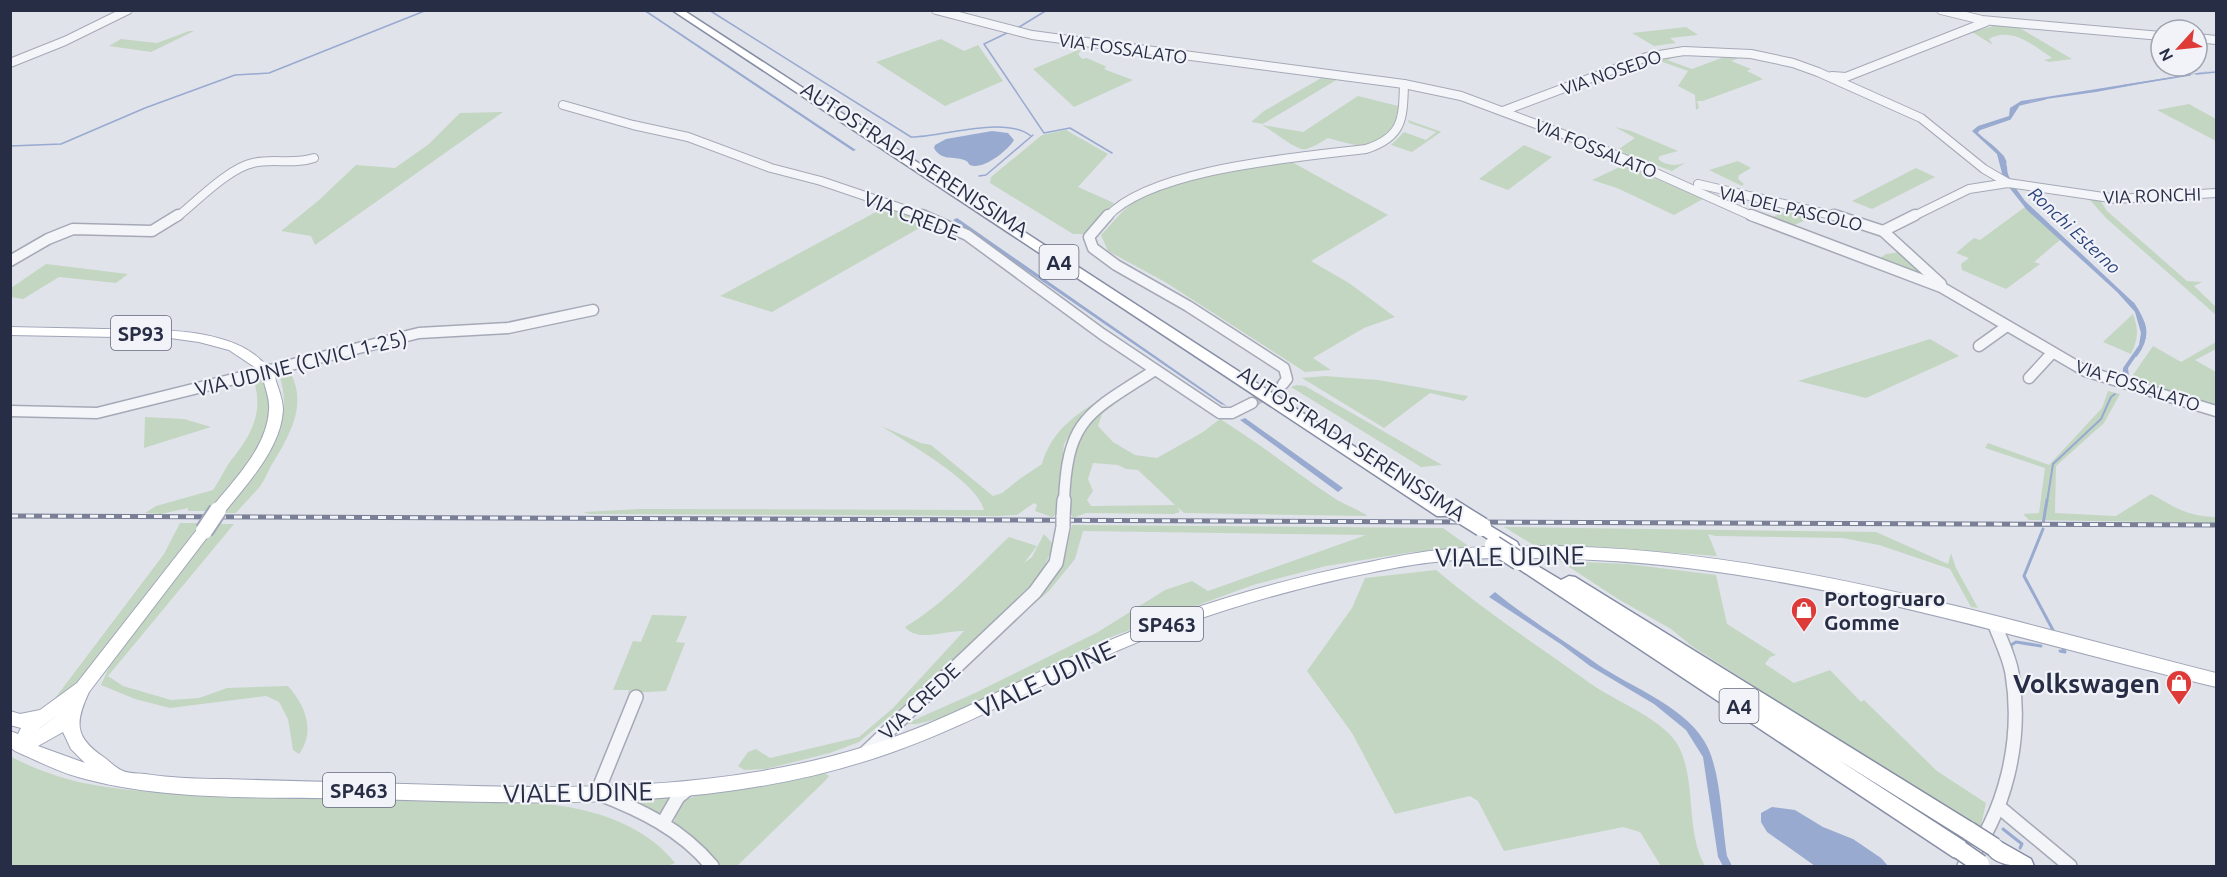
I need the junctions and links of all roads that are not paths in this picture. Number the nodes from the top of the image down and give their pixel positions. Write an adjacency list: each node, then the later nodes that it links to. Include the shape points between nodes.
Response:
1 (128, 10): 10 (street, via 65,42)
2 (676, 10): 35 (highway, AUTOSTRADA SERENISSIMA / A4)
3 (686, 10): 35 (highway, AUTOSTRADA SERENISSIMA / A4)
4 (936, 10): 13 (street, VIA FOSSALATO, via 1032,35)
5 (1941, 10): 6 (street)
6 (1962, 16): 7 (street); 8 (street)
7 (1993, 21): 8 (street); 9 (street)
8 (1972, 26): 12 (street)
9 (2149, 35)
10 (10, 63)
11 (1827, 76): 12 (street, VIA NOSEDO); 14 (street, VIA NOSEDO); 16 (street, VIA NOSEDO, via 1751,54 1671,52 1647,57)
12 (1846, 77): 14 (street)
13 (1404, 84): 16 (street, VIA FOSSALATO, via 1447,92); 31 (street, via 1401,123 1385,143 1197,175 1117,208 1089,237 1093,248 1116,265 1284,368 1287,379)
14 (1848, 86): 19 (street, VIA NOSEDO, via 1921,118 1984,169)
15 (563, 105): 29 (street, VIA CREDE, via 688,137 771,168 939,220 967,235)
16 (1503, 111): 17 (street, VIA FOSSALATO)
17 (1622, 157): 21 (street, VIA DEL PASCOLO, via 1711,189 1837,216); 23 (street, VIA FOSSALATO, via 1757,218)
18 (314, 158): 22 (street, via 241,166 170,222 152,231 73,229)
19 (2012, 184): 20 (street, VIA RONCHI, via 2117,199); 21 (street, VIA RONCHI, via 1970,189)
20 (2217, 193)
21 (1883, 231): 23 (street, VIA DEL PASCOLO)
22 (10, 261)
23 (1941, 287): 25 (street, VIA FOSSALATO)
24 (593, 310): 33 (street, VIA UDINE (CIVICI 1-25), via 508,328 419,333 96,413)
25 (2007, 326): 27 (street); 28 (street, VIA FOSSALATO)
26 (10, 331): 39 (main road, SP93, bridge, via 170,334 220,342 251,357 266,373 274,395 272,428 248,470)
27 (1978, 346)
28 (2052, 353): 30 (street); 34 (street, VIA FOSSALATO, via 2103,378)
29 (1155, 370): 32 (street, via 1220,413 1232,414); 45 (street, VIA CREDE, via 1080,425 1066,464 1060,555 1052,572)
30 (2029, 378)
31 (1283, 384)
32 (1252, 403)
33 (10, 411)
34 (2217, 411)
35 (1447, 509): 36 (highway, AUTOSTRADA SERENISSIMA / A4)
36 (1514, 553): 51 (highway, AUTOSTRADA SERENISSIMA / A4); 53 (highway, AUTOSTRADA SERENISSIMA / A4, bridge)
37 (1995, 625): 38 (main road, VIALE UDINE / SP463); 45 (main road, VIALE UDINE / SP463, via 1781,574 1679,560 1578,553 1444,555 1297,582 1199,610 928,732); 49 (street, via 2012,671 2014,711)
38 (2217, 680)
39 (83, 688): 41 (main road, SP93); 42 (main road, SP93)
40 (636, 697): 48 (street)
41 (45, 715): 43 (main road, SP93, via 20,721); 44 (main road, SP93)
42 (70, 716): 44 (main road, SP93, via 52,731); 46 (main road, via 70,730 76,743 92,760)
43 (10, 718)
44 (14, 741): 46 (main road, VIALE UDINE / SP463, via 76,770)
45 (862, 756): 47 (main road, VIALE UDINE / SP463, via 804,772)
46 (122, 778): 48 (main road, VIALE UDINE / SP463, via 184,786)
47 (688, 789): 48 (main road, VIALE UDINE / SP463); 50 (street, via 678,796)
48 (597, 793): 50 (street)
49 (1999, 807): 51 (street); 54 (street)
50 (663, 823): 52 (street, via 678,831)
51 (1972, 862)
52 (712, 867)
53 (2024, 867)
54 (2070, 867)

